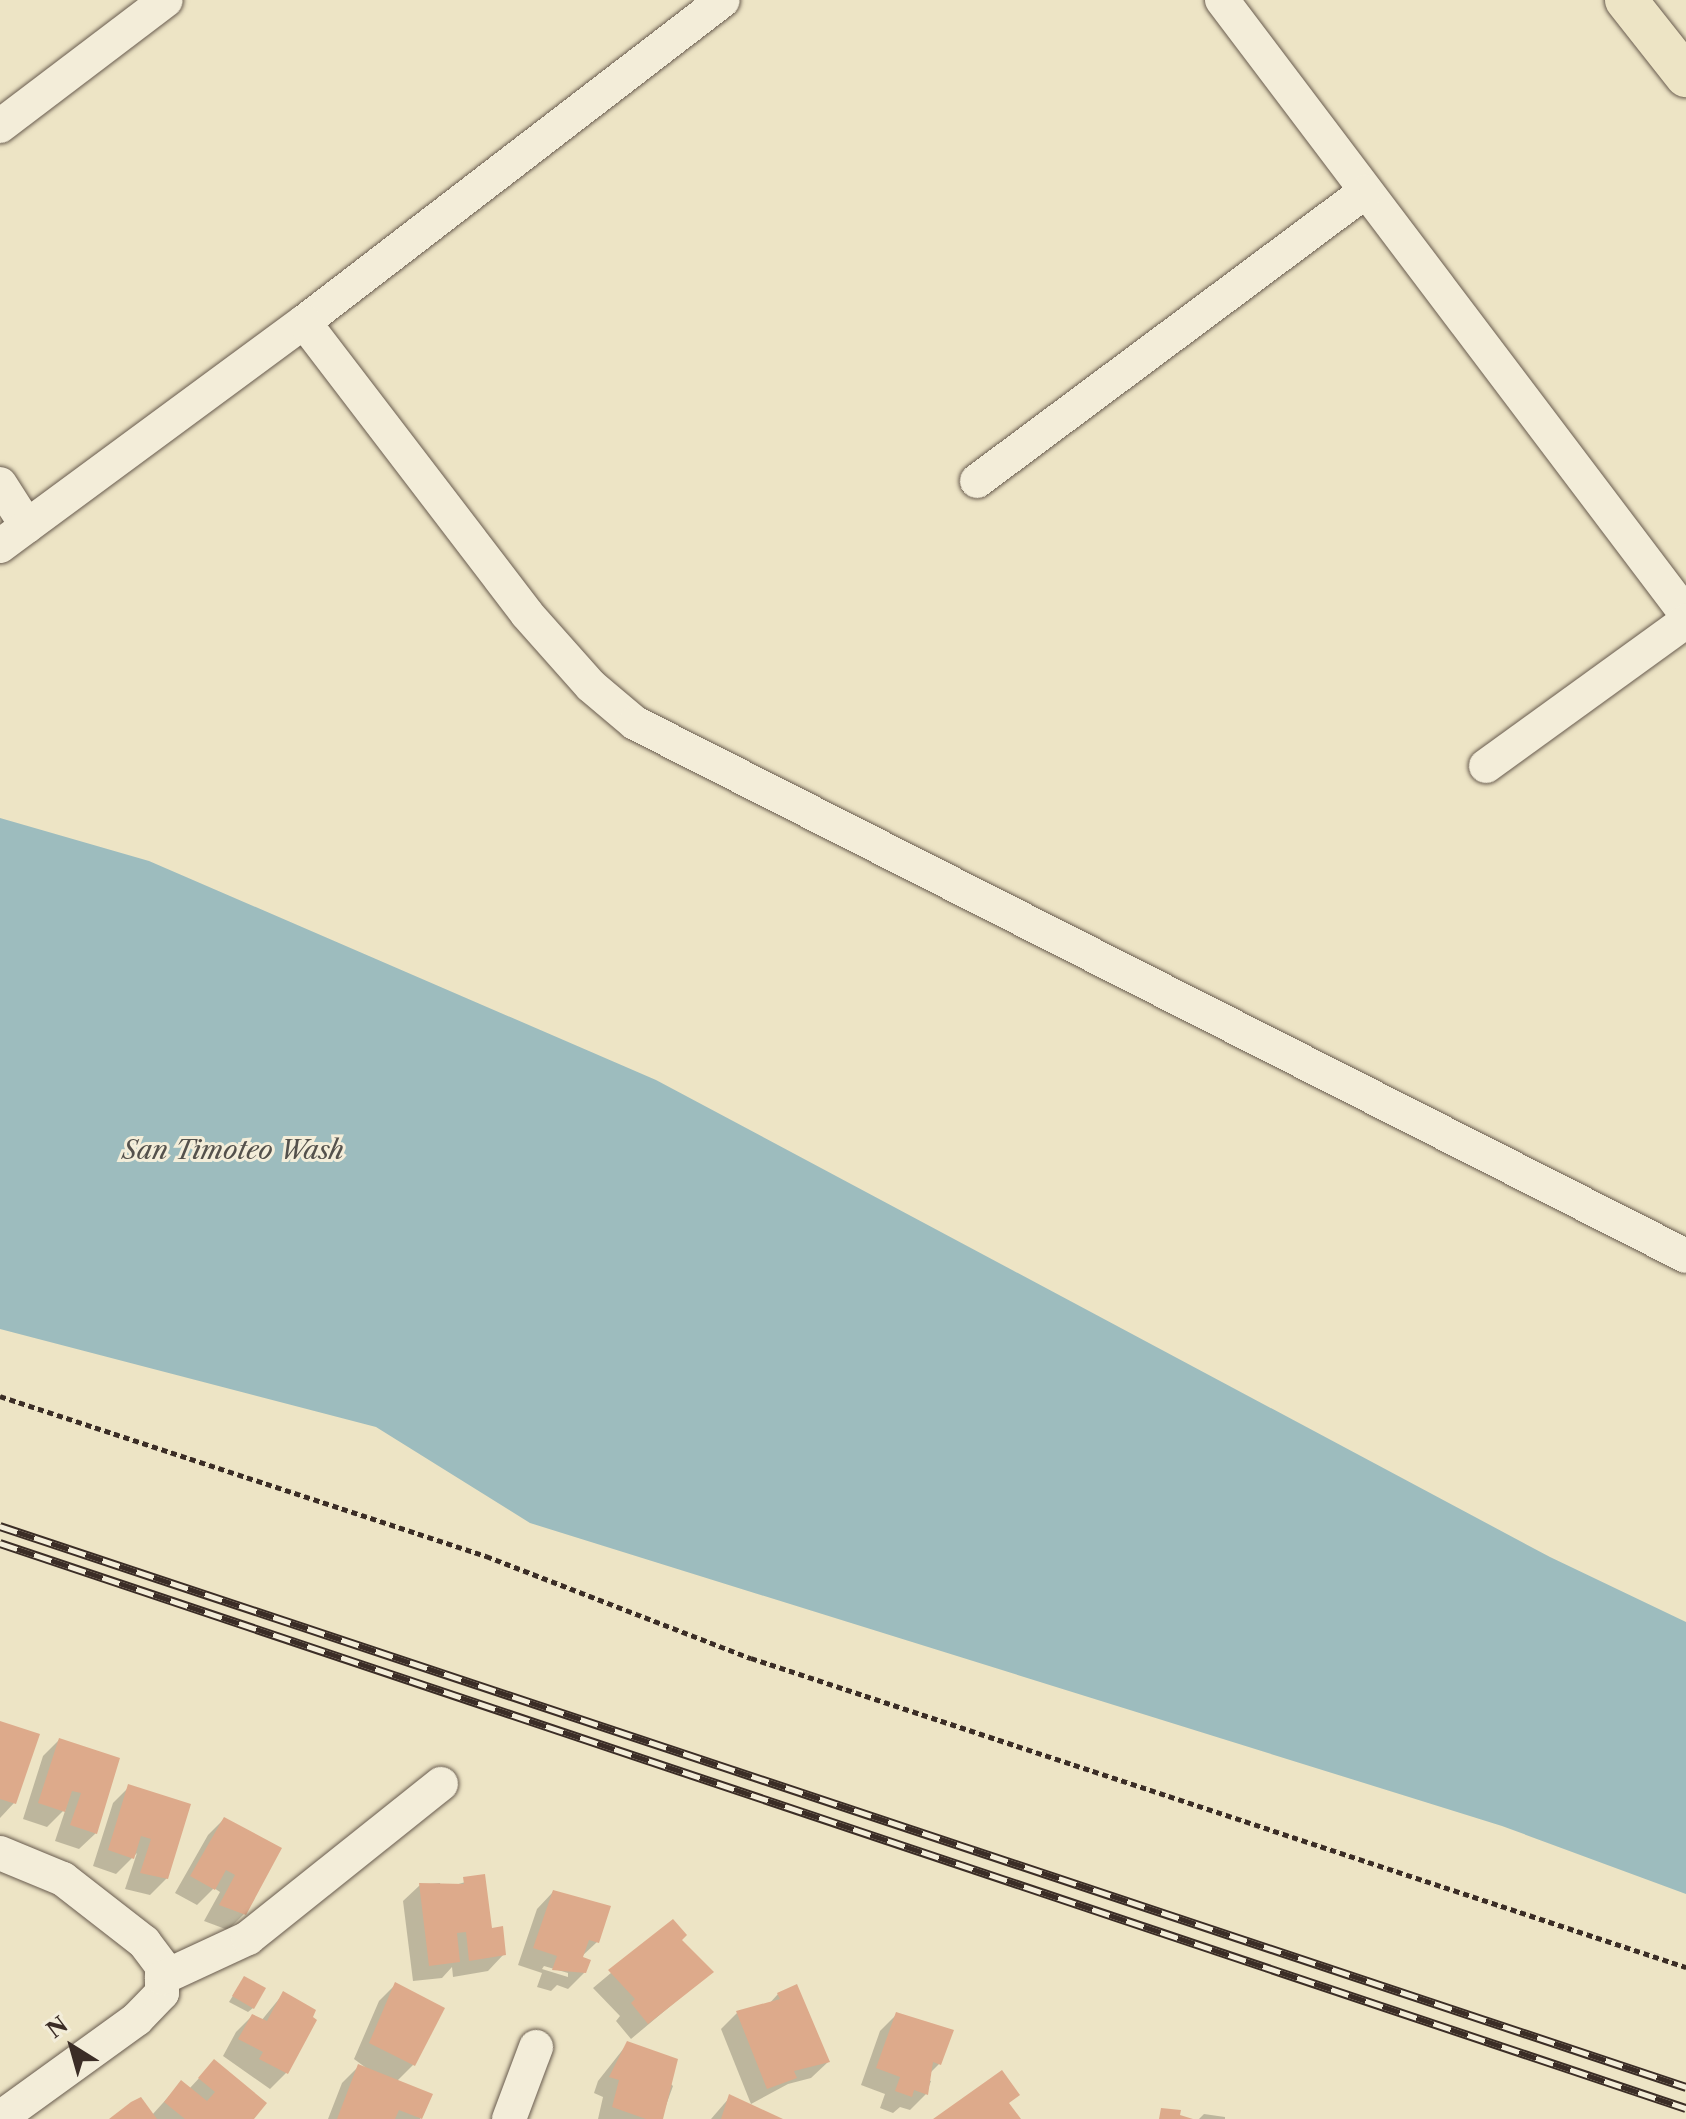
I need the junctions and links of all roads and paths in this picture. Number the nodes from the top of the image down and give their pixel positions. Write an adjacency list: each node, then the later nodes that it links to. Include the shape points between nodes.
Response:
1 (166, 0): 6 (street)
2 (723, 0): 8 (street)
3 (1222, 0): 7 (street)
4 (1626, 0): 5 (main road)
5 (1686, 76)
6 (0, 126)
7 (1365, 192): 9 (street); 13 (street)
8 (304, 322): 11 (street); 16 (street, via 527,614 591,686 635,723)
9 (977, 481)
10 (0, 484): 11 (street)
11 (27, 526): 12 (street)
12 (0, 546)
13 (1686, 614)
14 (1686, 621): 15 (street)
15 (1486, 766)
16 (1686, 1256)
17 (0, 1396): 20 (path, via 486,1556 751,1658)
18 (441, 1784): 21 (street, via 248,1938)
19 (0, 1853): 21 (street, via 63,1879 144,1942)
20 (1686, 1967)
21 (162, 1972): 23 (street, via 162,1993 137,2019)
22 (536, 2047): 24 (street)
23 (13, 2115)
24 (509, 2119)

